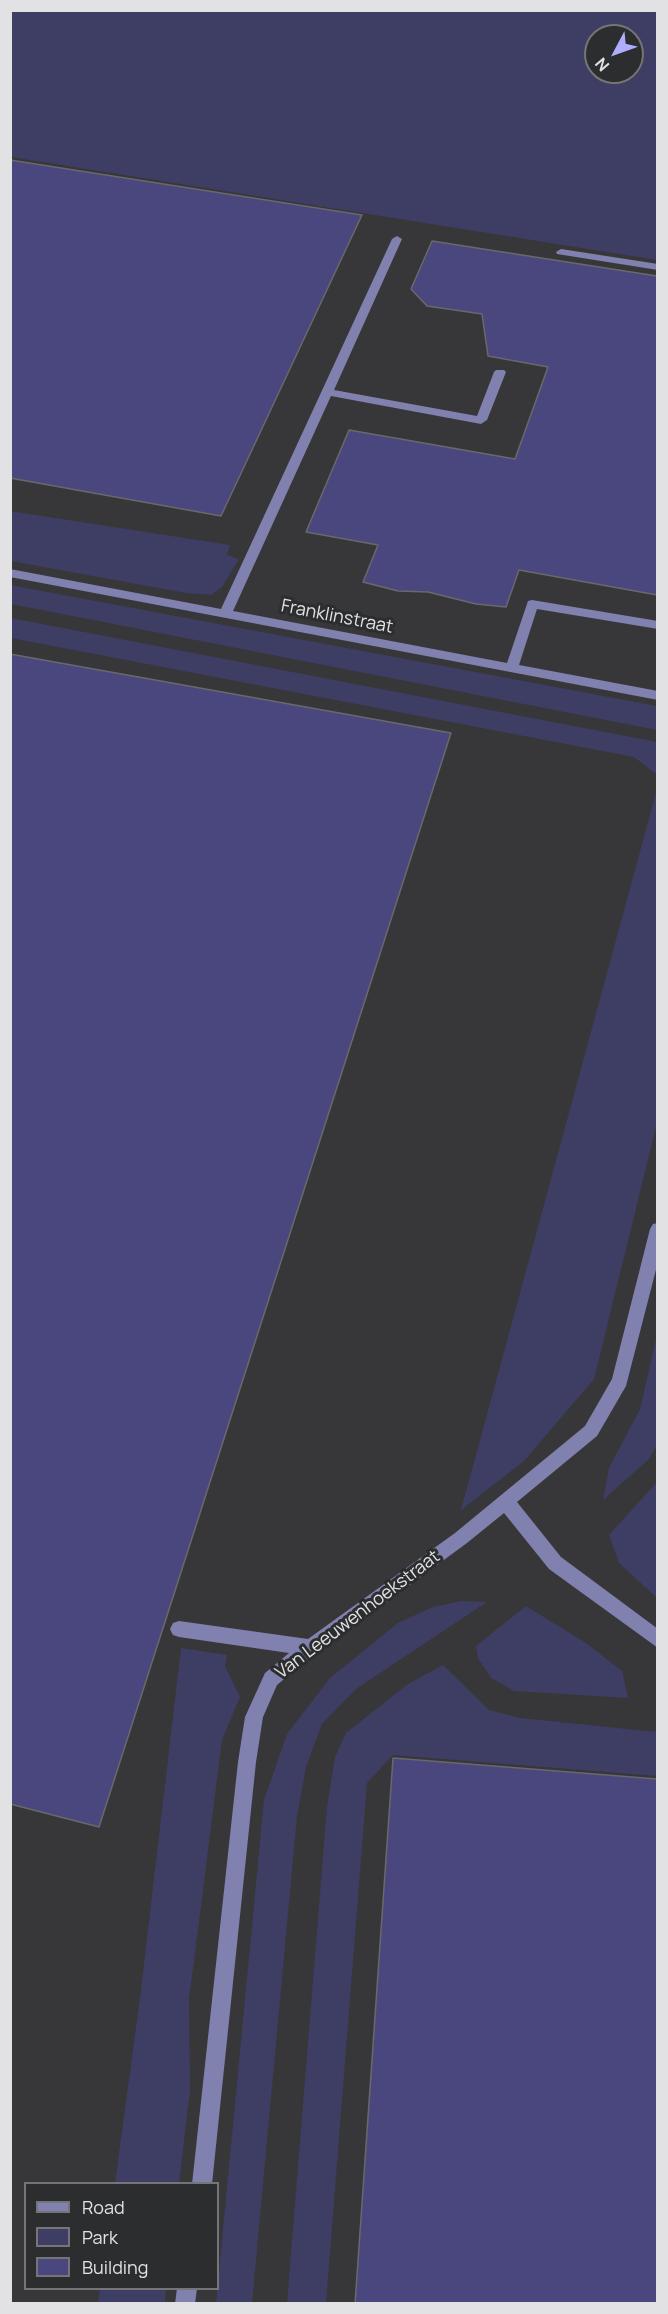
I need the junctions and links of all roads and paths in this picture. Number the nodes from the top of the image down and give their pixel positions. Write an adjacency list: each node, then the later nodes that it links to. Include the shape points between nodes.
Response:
1 (397, 239): 5 (street)
2 (561, 252): 3 (street)
3 (657, 267)
4 (500, 372): 5 (street, via 481,420)
5 (327, 392): 7 (street)
6 (10, 573): 7 (street, Franklinstraat)
7 (225, 614): 9 (street, Franklinstraat)
8 (657, 625): 9 (street, via 532,604)
9 (512, 668): 10 (street, Franklinstraat)
10 (657, 696)
11 (657, 1229): 12 (street, Van Leeuwenhoekstraat, via 620,1381 591,1431)
12 (506, 1502): 14 (street, via 555,1563); 15 (street, Van Leeuwenhoekstraat)
13 (179, 1629): 15 (street)
14 (657, 1640)
15 (312, 1648): 16 (street, Van Leeuwenhoekstraat, via 272,1679 254,1717)
16 (202, 2182)

